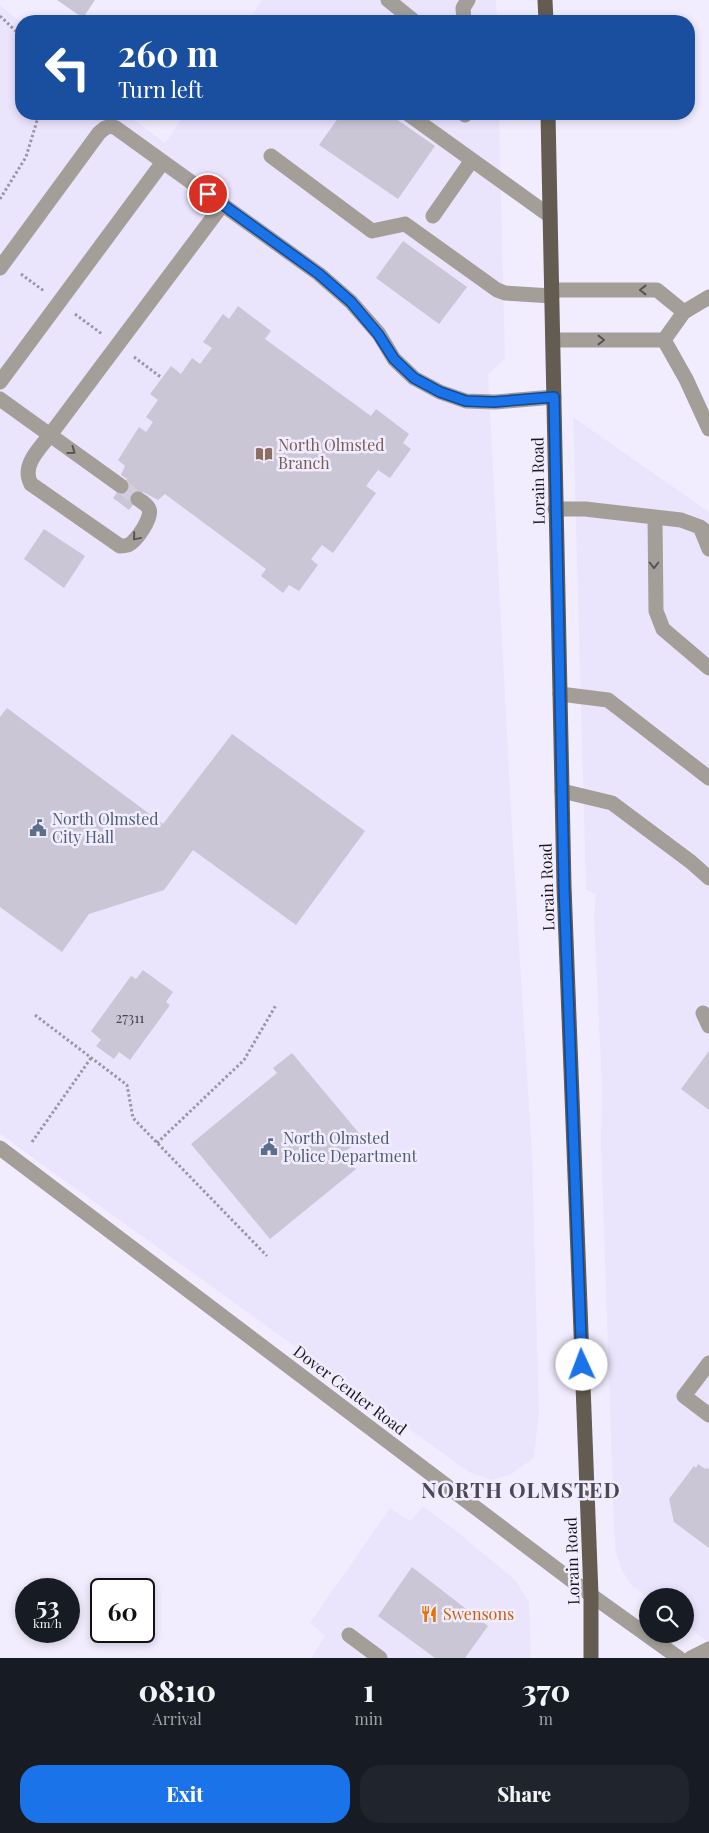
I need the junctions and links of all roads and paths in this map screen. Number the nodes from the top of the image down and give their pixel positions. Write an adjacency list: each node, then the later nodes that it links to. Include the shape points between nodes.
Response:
1 (388, 0): 4 (street)
2 (468, 0): 5 (street, via 463,8)
3 (545, 0): 6 (main road)
4 (407, 15)
5 (464, 15)
6 (546, 15)
7 (0, 16): 8 (path)
8 (15, 30)
9 (37, 120): 15 (path, via 26,157)
10 (416, 120): 13 (street)
11 (548, 120): 18 (main road, Lorain Road)
12 (271, 156): 20 (street, via 372,231 405,224 497,290 505,293)
13 (472, 160): 17 (street); 18 (street)
14 (163, 162): 16 (street); 19 (street, via 116,128 105,128); 22 (street)
15 (0, 199)
16 (223, 204): 26 (street); 29 (street, via 319,274 351,302 394,359 414,378 466,401)
17 (433, 216)
18 (550, 216): 20 (main road, Lorain Road)
19 (2, 265): 22 (path)
20 (552, 293): 23 (street, one-way to 20, via 657,290); 24 (main road, Lorain Road)
21 (709, 297): 23 (street)
22 (60, 302): 26 (path); 28 (street)
23 (684, 312): 25 (street)
24 (553, 340): 25 (street, one-way to 25); 29 (main road, Lorain Road)
25 (664, 340): 31 (street)
26 (118, 345): 27 (path); 32 (street)
27 (162, 378)
28 (0, 382)
29 (554, 397): 35 (main road, Lorain Road)
30 (0, 399): 32 (street)
31 (709, 429)
32 (50, 435): 33 (street, one-way to 33); 34 (street, one-way to 32, via 147,505 150,517 134,541 120,546 31,484 27,478 30,462)
33 (121, 486)
34 (138, 499)
35 (556, 509): 36 (street); 40 (main road, Lorain Road)
36 (654, 517): 37 (street, via 681,520); 39 (street, one-way to 39, via 656,611 663,629)
37 (705, 531): 38 (street)
38 (709, 549)
39 (709, 668)
40 (560, 694): 41 (street, via 608,700); 42 (main road, Lorain Road)
41 (709, 778)
42 (562, 791): 43 (street, via 612,803); 53 (main road, Lorain Road)
43 (709, 878)
44 (276, 1005): 48 (path, via 244,1060)
45 (35, 1016): 46 (path)
46 (91, 1058): 47 (path); 48 (path, via 126,1085 133,1118)
47 (32, 1142)
48 (157, 1142): 50 (path)
49 (0, 1148): 53 (street, Dover Center Road)
50 (267, 1256)
51 (709, 1363): 52 (street, via 684,1396)
52 (709, 1415)
53 (591, 1595): 57 (main road, Lorain Road); 58 (street, Dover Center Road)
54 (349, 1635): 56 (street)
55 (709, 1649): 59 (street)
56 (380, 1658)
57 (591, 1658)
58 (679, 1658)
59 (691, 1658)

